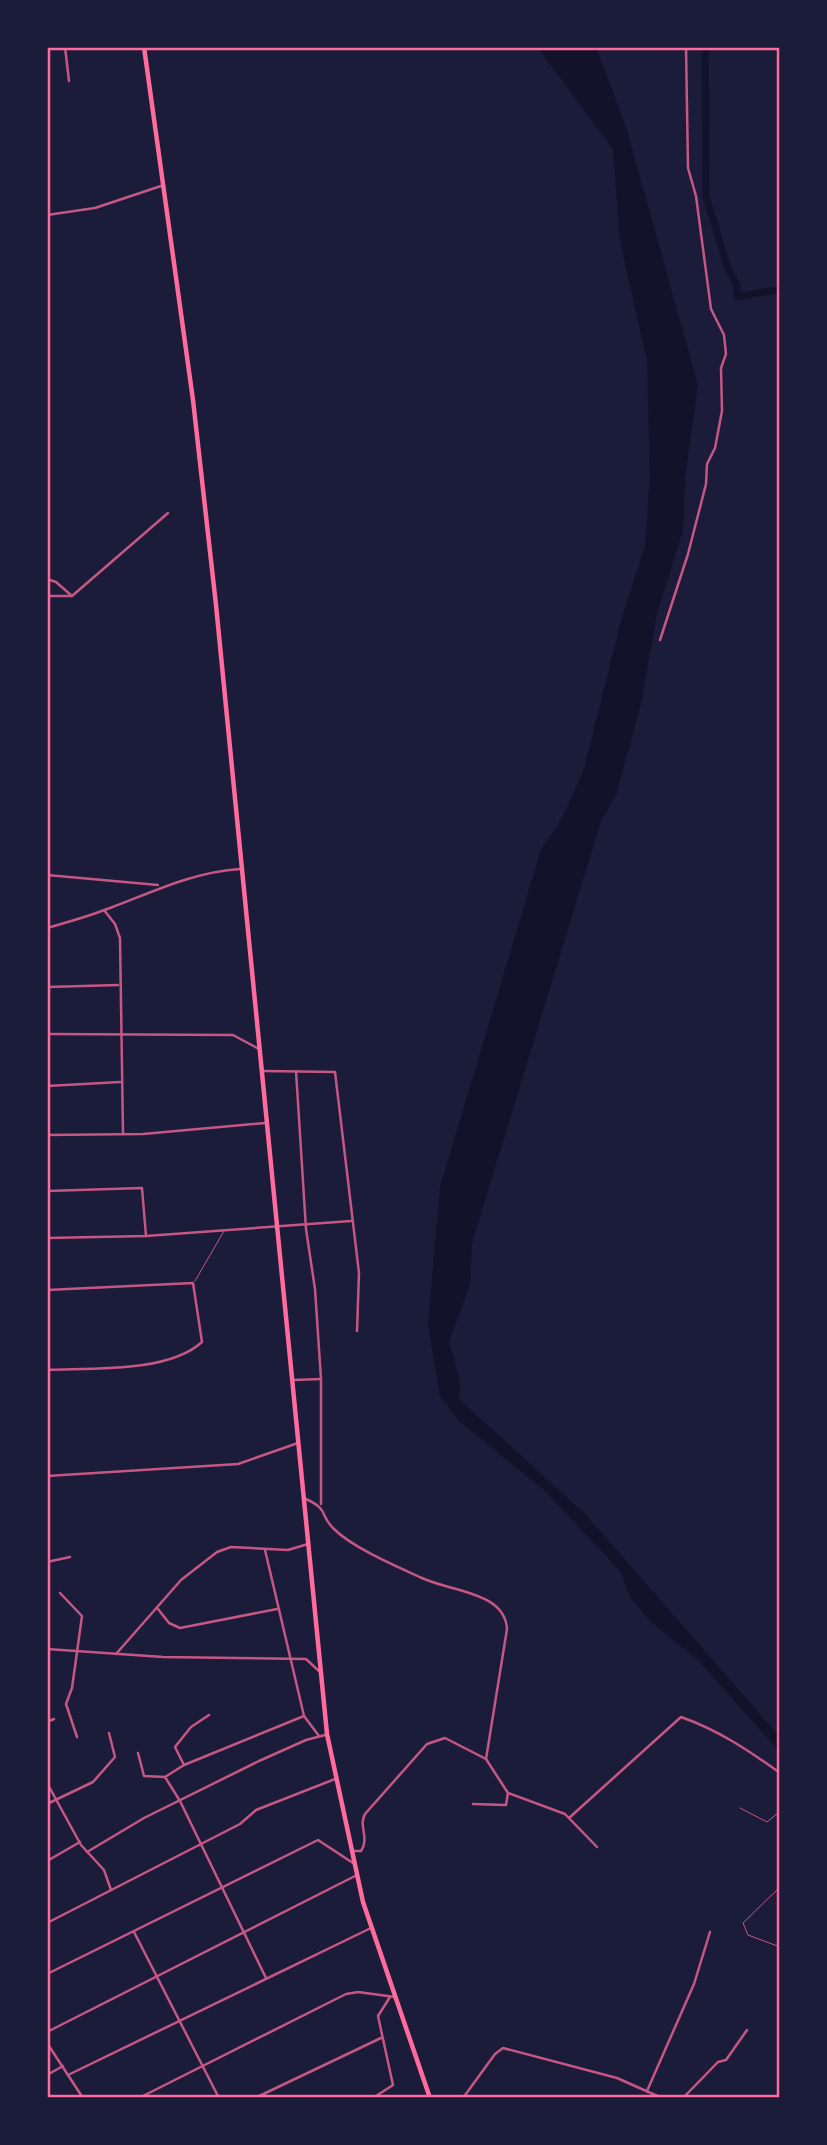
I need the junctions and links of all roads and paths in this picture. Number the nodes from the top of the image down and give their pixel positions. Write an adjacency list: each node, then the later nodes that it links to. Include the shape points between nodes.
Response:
1 (65, 47): 4 (street)
2 (144, 47): 5 (highway)
3 (686, 47): 11 (street, via 688,168 711,309 724,335 726,354 715,448 707,464 688,555)
4 (69, 81)
5 (161, 186): 6 (street, via 95,208); 12 (highway, via 193,400)
6 (47, 215)
7 (168, 513): 10 (street)
8 (47, 579): 10 (street)
9 (47, 596): 10 (street)
10 (72, 596)
11 (660, 640)
12 (242, 869): 14 (street, via 219,870); 21 (highway)
13 (47, 875): 14 (street)
14 (161, 886): 15 (street)
15 (104, 910): 16 (street); 17 (street, via 120,938)
16 (47, 928)
17 (118, 985): 18 (street); 20 (street)
18 (47, 987)
19 (47, 1034): 20 (street)
20 (120, 1034): 21 (street, via 233,1035); 24 (street)
21 (259, 1049): 23 (highway)
22 (296, 1071): 23 (street); 30 (street, via 335,1072); 32 (street)
23 (262, 1072): 26 (highway)
24 (121, 1082): 25 (street); 27 (street)
25 (47, 1086)
26 (268, 1122): 27 (street); 31 (highway)
27 (123, 1133): 28 (street)
28 (47, 1135)
29 (47, 1191): 34 (street, via 142,1188)
30 (351, 1221): 32 (street); 38 (street, via 359,1273)
31 (276, 1225): 32 (street); 33 (street); 40 (highway)
32 (305, 1226): 41 (street, via 316,1289)
33 (224, 1231): 34 (street); 36 (lane)
34 (146, 1236): 35 (street)
35 (47, 1238)
36 (193, 1283): 37 (street); 39 (street, via 202,1342 195,1348 173,1358 129,1366)
37 (47, 1290)
38 (357, 1331)
39 (47, 1370)
40 (292, 1380): 41 (street); 42 (highway)
41 (321, 1380): 45 (street)
42 (298, 1443): 43 (street, via 238,1464); 44 (highway)
43 (47, 1476)
44 (303, 1498): 45 (street); 46 (highway)
45 (321, 1506): 67 (street, via 333,1528 385,1561 501,1608 507,1629)
46 (308, 1544): 47 (street); 57 (highway)
47 (265, 1550): 51 (street, via 224,1549 181,1580); 52 (street)
48 (70, 1558): 49 (street)
49 (47, 1562)
50 (60, 1593): 54 (street, via 82,1616)
51 (158, 1609): 52 (street, via 180,1628); 55 (street)
52 (277, 1609): 56 (street)
53 (47, 1649): 54 (street)
54 (76, 1653): 55 (street); 65 (street, via 66,1704)
55 (116, 1654): 56 (street)
56 (288, 1657): 57 (street, via 306,1659); 59 (street)
57 (322, 1675): 63 (highway)
58 (209, 1716): 68 (street, via 191,1727 175,1747)
59 (304, 1716): 64 (street); 68 (street)
60 (54, 1719): 61 (street)
61 (47, 1722)
62 (109, 1733): 74 (street, via 115,1757 93,1782)
63 (327, 1734): 64 (street); 71 (highway)
64 (319, 1736): 75 (street)
65 (77, 1737)
66 (138, 1753): 70 (street, via 144,1776)
67 (486, 1759): 73 (street); 84 (street, via 445,1738 432,1740 365,1814 364,1847)
68 (184, 1765): 70 (street)
69 (780, 1773): 80 (street, via 707,1726 681,1717)
70 (165, 1777): 75 (street)
71 (335, 1779): 82 (street, via 256,1810 240,1825); 84 (highway)
72 (47, 1783): 74 (street)
73 (508, 1793): 77 (street, via 506,1805); 80 (street)
74 (57, 1798): 76 (street); 81 (street)
75 (180, 1801): 82 (street); 85 (street)
76 (47, 1804)
77 (473, 1804)
78 (740, 1808): 79 (lane, via 767,1822)
79 (779, 1812)
80 (569, 1818): 83 (street)
81 (80, 1842): 85 (street); 86 (street)
82 (201, 1845): 90 (street); 91 (street)
83 (597, 1847)
84 (351, 1850): 87 (highway)
85 (87, 1852): 91 (street, via 104,1870)
86 (47, 1861)
87 (354, 1863): 88 (highway); 90 (street, via 318,1840)
88 (357, 1875): 93 (highway); 96 (street)
89 (780, 1887): 97 (lane, via 743,1923 748,1935)
90 (222, 1889): 94 (street); 96 (street)
91 (111, 1890): 92 (street)
92 (47, 1923)
93 (371, 1928): 100 (street); 101 (highway)
94 (134, 1932): 98 (street); 99 (street)
95 (710, 1932): 111 (street, via 694,1984)
96 (243, 1933): 99 (street); 100 (street)
97 (780, 1947)
98 (47, 1974)
99 (156, 1976): 102 (street); 104 (street)
100 (266, 1978): 102 (street)
101 (392, 1997): 105 (street, via 378,2016); 107 (street, via 346,1994); 117 (highway)
102 (178, 2021): 107 (street); 110 (street)
103 (747, 2030): 120 (street, via 726,2060 718,2062)
104 (47, 2032)
105 (381, 2038): 115 (street); 116 (street, via 393,2085)
106 (47, 2043): 108 (street)
107 (202, 2065): 113 (street); 114 (street)
108 (63, 2066): 109 (street); 110 (street)
109 (47, 2075)
110 (68, 2075): 112 (street)
111 (647, 2091): 118 (street, via 617,2078 503,2048); 119 (street)
112 (83, 2098)
113 (139, 2098)
114 (219, 2098)
115 (255, 2098)
116 (373, 2098)
117 (430, 2098)
118 (463, 2098)
119 (662, 2098)
120 (683, 2098)

